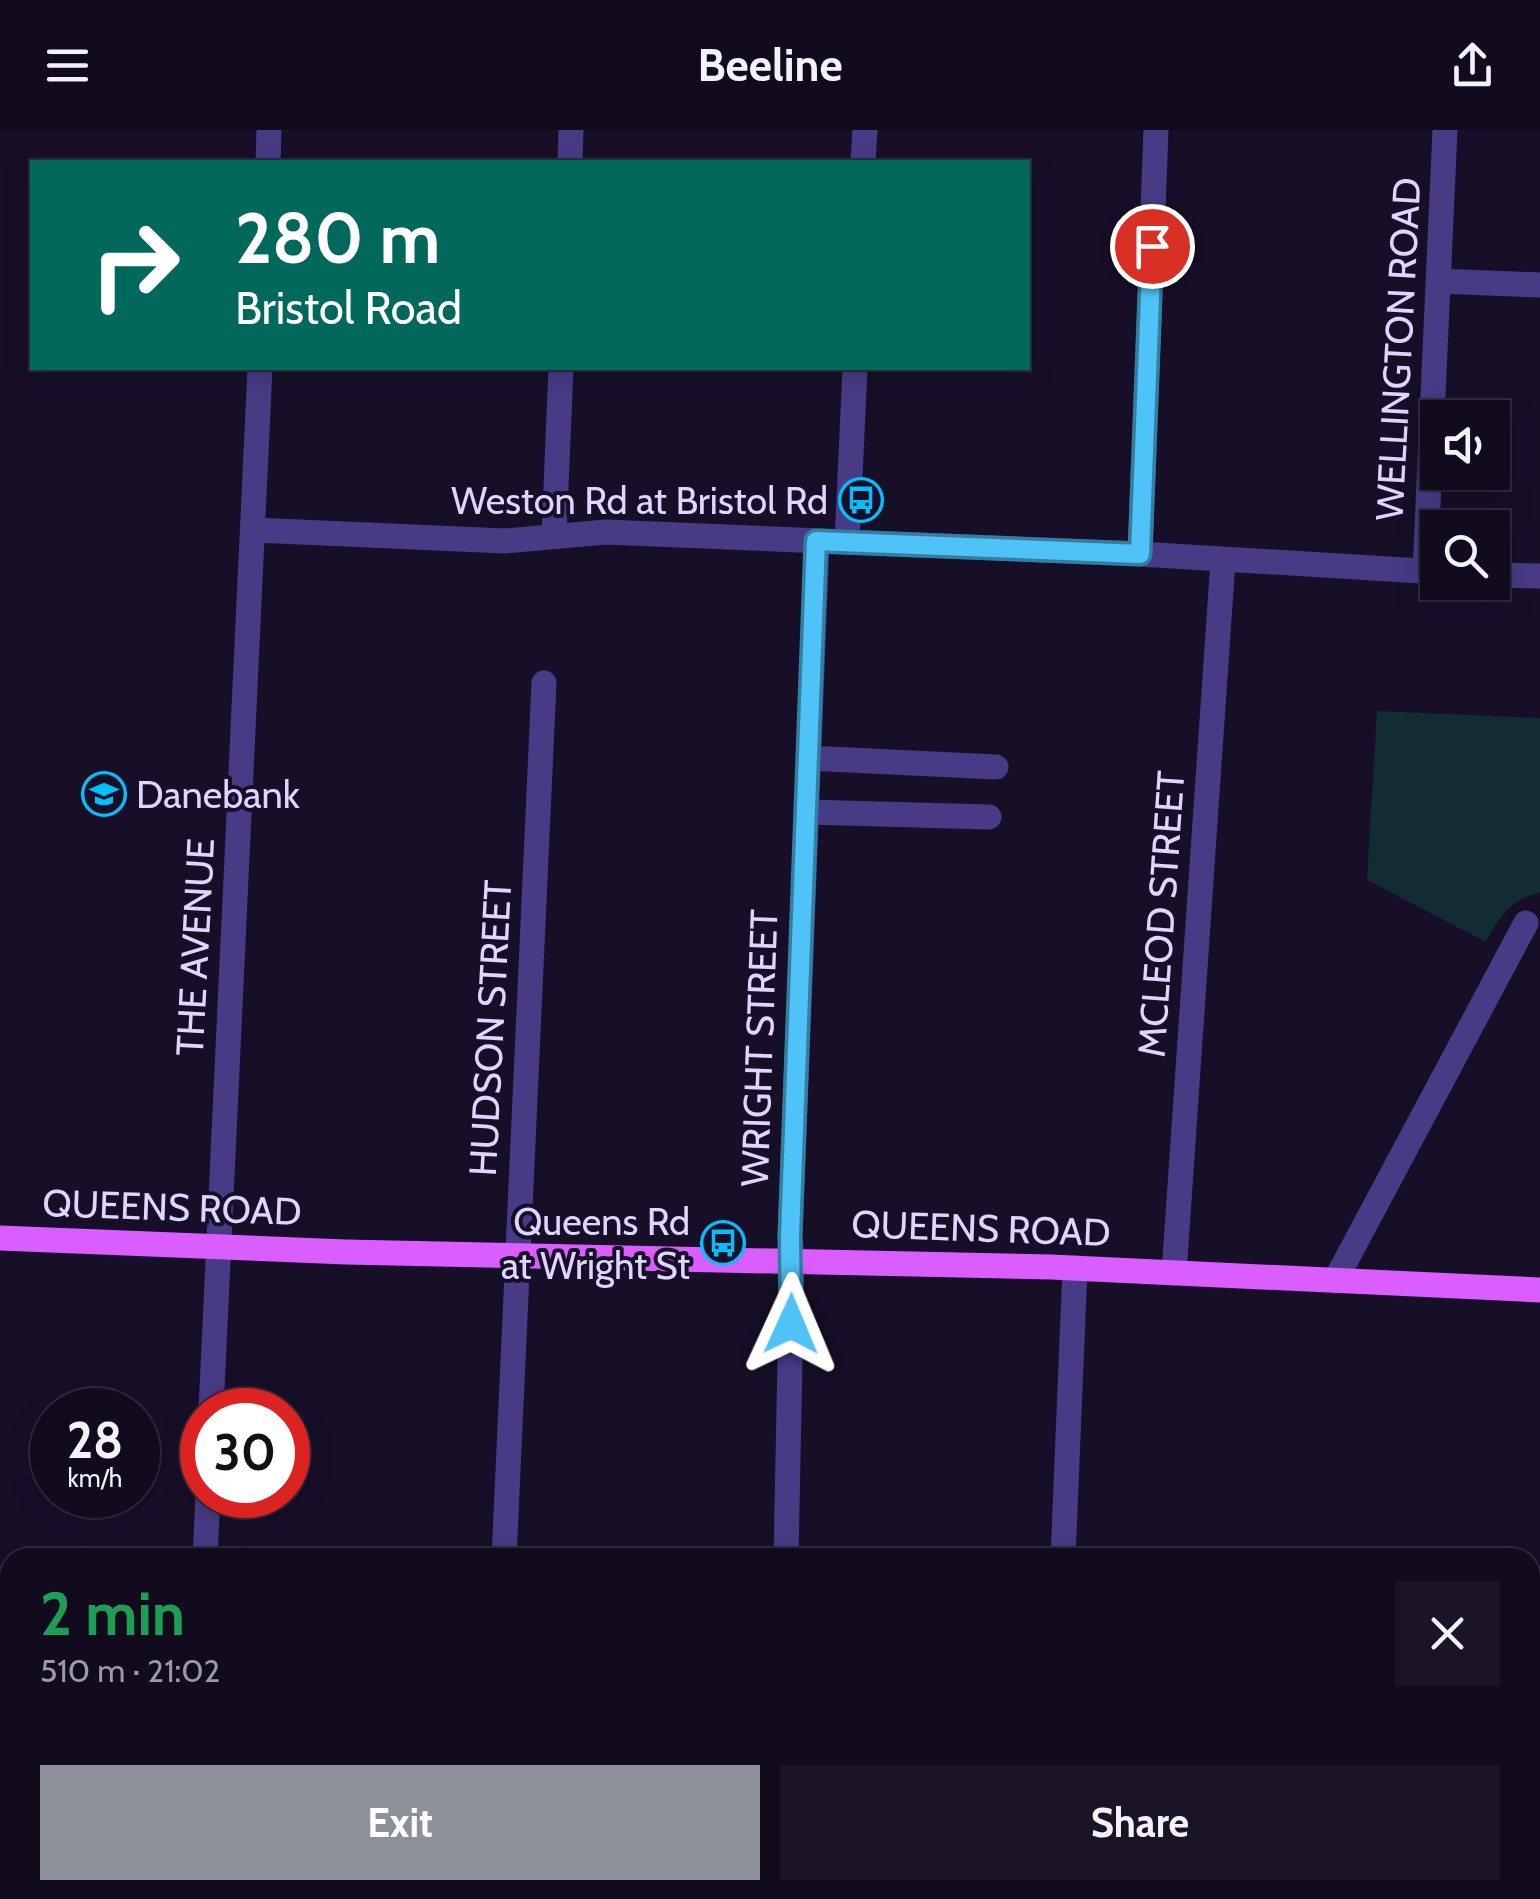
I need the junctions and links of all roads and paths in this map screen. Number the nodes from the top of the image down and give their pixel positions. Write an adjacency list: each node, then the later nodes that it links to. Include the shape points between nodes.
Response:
1 (269, 130): 6 (street)
2 (571, 130): 7 (street)
3 (865, 130): 8 (street)
4 (1156, 130): 19 (street)
5 (1445, 130): 9 (street, WELLINGTON ROAD)
6 (268, 160)
7 (570, 160)
8 (864, 160)
9 (1438, 281): 10 (street); 14 (street, WELLINGTON ROAD)
10 (1540, 285)
11 (260, 370): 15 (street, THE AVENUE)
12 (561, 370): 16 (street)
13 (855, 370): 18 (street)
14 (1432, 510)
15 (254, 530): 16 (street, via 505,540); 31 (street, THE AVENUE)
16 (554, 535): 17 (street)
17 (816, 541): 18 (street); 25 (street, WRIGHT STREET)
18 (847, 542): 19 (street)
19 (1140, 554): 20 (street)
20 (1223, 561): 21 (street); 35 (street, MCLEOD STREET)
21 (1420, 571)
22 (1510, 575): 23 (street)
23 (1540, 576)
24 (544, 682): 32 (street, HUDSON STREET)
25 (808, 758): 26 (street); 27 (street, WRIGHT STREET)
26 (996, 767)
27 (806, 812): 28 (street); 33 (street, WRIGHT STREET)
28 (990, 818)
29 (1526, 923): 36 (street)
30 (0, 1238): 31 (main road, QUEENS ROAD)
31 (218, 1246): 32 (main road, QUEENS ROAD); 38 (street, THE AVENUE)
32 (518, 1254): 33 (main road, QUEENS ROAD); 41 (street, HUDSON STREET)
33 (792, 1260): 34 (main road, QUEENS ROAD); 42 (street, WRIGHT STREET)
34 (1075, 1268): 35 (main road, QUEENS ROAD); 43 (street)
35 (1174, 1273): 36 (main road, QUEENS ROAD)
36 (1335, 1281): 37 (main road, QUEENS ROAD)
37 (1540, 1290)
38 (212, 1388)
39 (207, 1518): 40 (street)
40 (205, 1548)
41 (504, 1548)
42 (786, 1548)
43 (1063, 1548)

